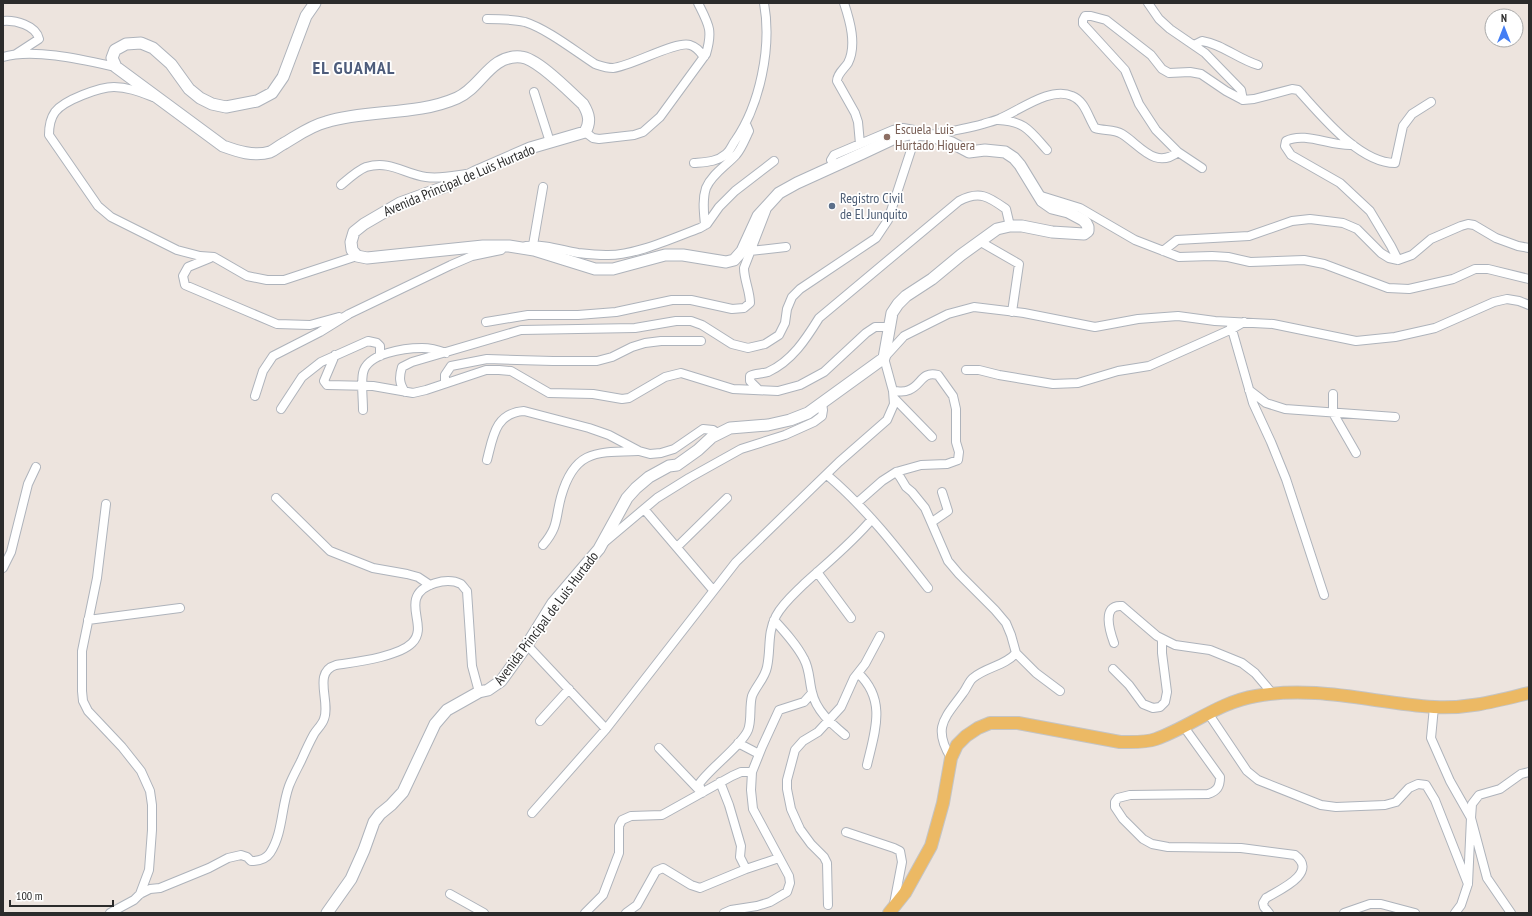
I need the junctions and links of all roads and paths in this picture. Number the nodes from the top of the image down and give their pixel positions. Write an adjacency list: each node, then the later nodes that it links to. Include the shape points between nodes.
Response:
1 (315, 3): 13 (street, via 306,16 283,77 272,93 257,101 226,107 200,98 189,89 171,64 153,48 141,43 126,44 115,50 112,58)
2 (698, 3): 10 (street, via 710,30 710,43)
3 (764, 3): 19 (street, via 767,19 762,77)
4 (844, 3): 24 (street, via 850,22 852,46 850,58 837,81 855,113)
5 (1148, 3): 8 (street, via 1159,19)
6 (487, 19): 10 (street, via 524,22 539,28 603,67 614,68 681,44 689,44)
7 (3, 21): 9 (street, via 13,20 30,27 38,35 39,39)
8 (1194, 45): 12 (street, via 1202,41 1213,42); 16 (street, via 1241,90)
9 (16, 54): 11 (street); 13 (street, via 66,57)
10 (704, 57): 20 (street, via 660,118 643,132 599,139)
11 (3, 58)
12 (1258, 65)
13 (116, 67): 15 (street)
14 (534, 92): 23 (street)
15 (160, 100): 20 (street, via 223,146 253,154 270,152 308,128 326,121 422,109 448,102 465,95 501,60 522,57 535,62 583,104 589,120); 47 (street, via 130,89 103,87 66,103 55,111 50,122 49,135 98,206 111,217 177,250)
16 (1243, 100): 25 (street, via 1292,89 1298,90); 27 (street, via 1201,74 1169,73 1162,69 1151,55 1106,20 1086,16 1083,24 1125,70 1139,104 1148,118)
17 (1431, 102): 25 (street, via 1412,114 1403,126 1395,163 1376,159)
18 (996, 120): 22 (street); 26 (street, via 1022,124); 27 (street, via 1046,96 1067,94 1081,102 1095,128 1121,133 1146,153 1157,158 1168,158)
19 (746, 123): 29 (street, via 727,153 713,161); 37 (street, via 749,131 736,155 714,176 706,188)
20 (585, 132): 23 (street, Avenida Principal de Luis Hurtado)
21 (916, 135): 22 (street); 24 (street, via 914,130 903,128); 30 (street, via 897,138); 57 (street, via 888,220 876,238 800,289 792,297 779,335 765,344 748,348 732,344 691,321 635,328 521,330)
22 (928, 135): 35 (street, via 969,152 1005,152 1020,165)
23 (550, 142): 32 (street, Avenida Principal de Luis Hurtado)
24 (860, 144): 30 (street, via 834,155 831,160)
25 (1353, 145): 48 (street, via 1344,146 1302,137 1286,140 1285,146 1291,155 1340,183 1370,211)
26 (1047, 150)
27 (1178, 152): 31 (street)
28 (774, 162): 37 (street, via 734,191)
29 (694, 163)
30 (834, 166): 36 (street, via 779,193)
31 (1202, 168)
32 (475, 172): 33 (street, via 426,177 390,165 379,165 365,167); 46 (street, Avenida Principal de Luis Hurtado, via 447,186 400,203 364,224 354,232 351,242 352,250)
33 (341, 185)
34 (543, 187): 40 (street)
35 (1038, 195): 38 (street, via 1052,208 1068,212 1086,223 1088,231 1084,234 1052,232); 45 (street, via 1080,208 1135,240)
36 (769, 203): 41 (street, via 758,216 742,251 734,260 726,262 683,255 665,255 613,268 595,268 534,250); 44 (street)
37 (704, 225): 40 (street, via 635,251 614,255 578,253)
38 (1010, 226): 39 (street, via 997,229); 66 (street, via 1006,209 988,197 978,195 959,202 819,318 784,362 767,372 750,376)
39 (979, 241): 51 (street, via 1019,264); 56 (street, via 932,279 906,296 892,313)
40 (533, 245): 41 (street)
41 (513, 247): 46 (street, via 483,246 367,258); 52 (street, via 472,256)
42 (786, 247): 44 (street)
43 (1529, 248): 48 (street, via 1496,238 1468,224 1431,238 1412,255)
44 (750, 251): 53 (street, via 744,268 750,303 744,308 732,309 691,300 672,300 616,312 578,316)
45 (1163, 251): 48 (street, via 1177,240 1249,236 1292,221 1310,219 1343,222 1357,229 1381,253); 49 (street, via 1179,257 1228,257 1250,262 1304,260 1324,264 1388,288 1409,290 1453,279 1475,269 1488,269)
46 (357, 256): 47 (street, via 284,280 247,276)
47 (214, 257): 52 (street, via 188,267 183,276 185,285 277,324 310,325)
48 (1398, 260)
49 (1529, 279)
50 (1529, 305): 55 (street, via 1507,299 1494,302 1435,328 1374,340 1356,340 1274,324 1244,322)
51 (1012, 312): 55 (street, via 1096,327 1138,319 1178,316); 62 (street, via 974,307 948,314 904,336)
52 (349, 314): 71 (street, via 273,356 263,370)
53 (534, 315): 54 (street); 57 (street)
54 (486, 322)
55 (1231, 325): 63 (street, via 1149,366 1118,371 1078,383 1053,384 979,370); 67 (street)
56 (888, 327): 62 (street); 66 (street, via 874,327 824,372 800,385 778,391)
57 (510, 333): 59 (street)
58 (701, 340): 64 (street, via 660,340 645,343 597,361 487,359 452,366 445,375)
59 (446, 353): 61 (street, via 422,348 392,351); 68 (street, via 402,367 400,384)
60 (335, 355): 61 (street, via 368,341 380,346); 65 (street, via 324,381 328,385); 73 (street, via 302,377)
61 (380, 356): 65 (street, via 368,362 363,372)
62 (884, 358): 69 (street); 72 (street, Avenida Principal de Luis Hurtado)
63 (966, 370)
64 (445, 383): 66 (street, via 486,370 511,370 549,393 593,394 622,399 629,398 665,377 681,373 733,389); 68 (street, via 413,393)
65 (363, 386): 68 (street); 74 (street)
66 (758, 390)
67 (1249, 390): 75 (street, via 1276,407); 101 (street, via 1286,479)
68 (405, 392)
69 (893, 394): 78 (street); 83 (street, via 910,390 926,376 938,375 953,396 959,452 958,460 947,464 921,465); 84 (street, via 894,404 886,420)
70 (1333, 394): 75 (street)
71 (255, 396)
72 (822, 404): 77 (street, Avenida Principal de Luis Hurtado, via 808,414 790,420 730,428); 90 (street, via 822,416 814,422 785,435 741,449 657,498)
73 (281, 409)
74 (363, 410)
75 (1333, 413): 76 (street); 80 (street)
76 (1395, 417)
77 (719, 434): 79 (street, via 713,430 703,429 674,449 650,454); 93 (street, Avenida Principal de Luis Hurtado, via 677,465 668,466 636,488 627,498)
78 (932, 437)
79 (639, 451): 81 (street, via 589,428 524,411 514,412 497,424); 94 (street, via 608,452 589,456 577,464 569,475 552,534)
80 (1356, 453)
81 (487, 460)
82 (36, 467): 96 (street, via 28,484 11,552)
83 (896, 472): 88 (street); 92 (street, via 925,508)
84 (827, 474): 88 (street); 100 (street, via 736,562)
85 (942, 492): 92 (street, via 948,511)
86 (276, 498): 98 (street, via 330,551 373,568 418,577)
87 (727, 498): 95 (street)
88 (857, 503): 91 (street)
89 (106, 504): 104 (street, via 97,578)
90 (644, 509): 93 (street); 95 (street)
91 (872, 519): 97 (street, via 860,534); 99 (street)
92 (932, 522): 110 (street, via 948,561 1006,623)
93 (602, 544): 109 (street, Avenida Principal de Luis Hurtado, via 553,603)
94 (543, 545)
95 (677, 547): 100 (street)
96 (3, 568)
97 (817, 572): 103 (street); 105 (street, via 784,604)
98 (430, 585): 115 (street, via 450,582 461,585 466,591 472,666); 141 (street, via 421,589 416,598 418,629 410,645 388,655 330,666 326,670 323,682 325,718 289,786 280,831 268,855 255,861 241,855 228,858 209,868)
99 (928, 588)
100 (713, 590): 124 (street)
101 (1324, 595)
102 (180, 608): 104 (street)
103 (851, 618)
104 (88, 620): 141 (street, via 82,651 83,701 88,711 141,771 150,791 152,830 149,870)
105 (774, 620): 116 (street, via 799,649 808,668); 126 (street, via 767,668 751,699 748,730)
106 (880, 636): 112 (street)
107 (1162, 639): 108 (street, via 1122,606 1116,606 1111,609 1109,617 1109,628); 111 (street, via 1167,692 1165,702 1160,707 1152,708 1143,704); 117 (street, via 1175,645 1210,650 1242,663 1255,673)
108 (1114, 643)
109 (527, 645): 113 (street); 115 (street, Avenida Principal de Luis Hurtado, via 501,681 488,690)
110 (1016, 654): 114 (street); 129 (street, via 973,678 944,718 940,734)
111 (1113, 669)
112 (858, 673): 122 (street, via 841,707); 130 (street, via 872,690 876,702 876,726)
113 (569, 689): 121 (street); 124 (street)
114 (1060, 691)
115 (479, 692): 147 (street, Avenida Principal de Luis Hurtado, via 447,710 435,724 402,792 374,822 351,879)
116 (812, 693): 122 (street); 128 (street, via 804,702 779,710)
117 (1272, 693): 119 (main road, via 1310,691); 120 (main road, via 1238,700)
118 (1529, 693): 119 (main road, via 1468,707)
119 (1434, 707): 136 (street, via 1431,738 1450,781)
120 (1208, 713): 123 (main road); 140 (street, via 1248,771 1258,780 1321,804 1336,807 1385,805 1396,802 1409,788 1418,784 1426,785 1435,800)
121 (540, 721)
122 (828, 721): 125 (street); 143 (street, via 795,750 787,789 791,808 800,829 827,863)
123 (1184, 727): 129 (main road, via 1155,740 1120,742 1018,723 990,723 966,736 957,745); 152 (street, via 1220,777 1220,785 1215,792 1130,795 1118,798 1115,807 1138,834 1152,844 1168,847 1241,848 1295,855 1303,866 1300,874 1296,880 1266,898 1263,903)
124 (606, 729): 135 (street)
125 (845, 735)
126 (738, 743): 128 (street); 134 (street, via 699,784)
127 (659, 748): 134 (street)
128 (759, 754): 131 (street)
129 (951, 758): 144 (main road, via 943,803 931,846)
130 (867, 765)
131 (752, 772): 133 (street, via 741,772); 138 (street, via 753,809)
132 (1529, 772): 136 (street, via 1521,774 1500,789 1479,794 1472,804)
133 (720, 782): 134 (street); 139 (street, via 740,846 740,857)
134 (702, 793): 149 (street, via 662,815 631,816 622,820 619,826 619,853 603,895)
135 (532, 813)
136 (1471, 818): 140 (street); 155 (street, via 1487,878)
137 (846, 832): 144 (street, via 900,851 900,876)
138 (779, 858): 139 (street); 151 (street, via 789,876 787,892 770,902)
139 (746, 869): 150 (street, via 700,888 663,868 656,871 637,905)
140 (1468, 884): 154 (street, via 1462,906)
141 (140, 894): 146 (street)
142 (450, 894): 148 (street)
143 (828, 905)
144 (891, 911)
145 (1411, 912): 153 (street, via 1381,904 1370,904)
146 (110, 913)
147 (327, 913)
148 (484, 913)
149 (585, 913)
150 (626, 913)
151 (724, 913)
152 (1269, 913)
153 (1344, 913)
154 (1455, 913)
155 (1511, 913)

